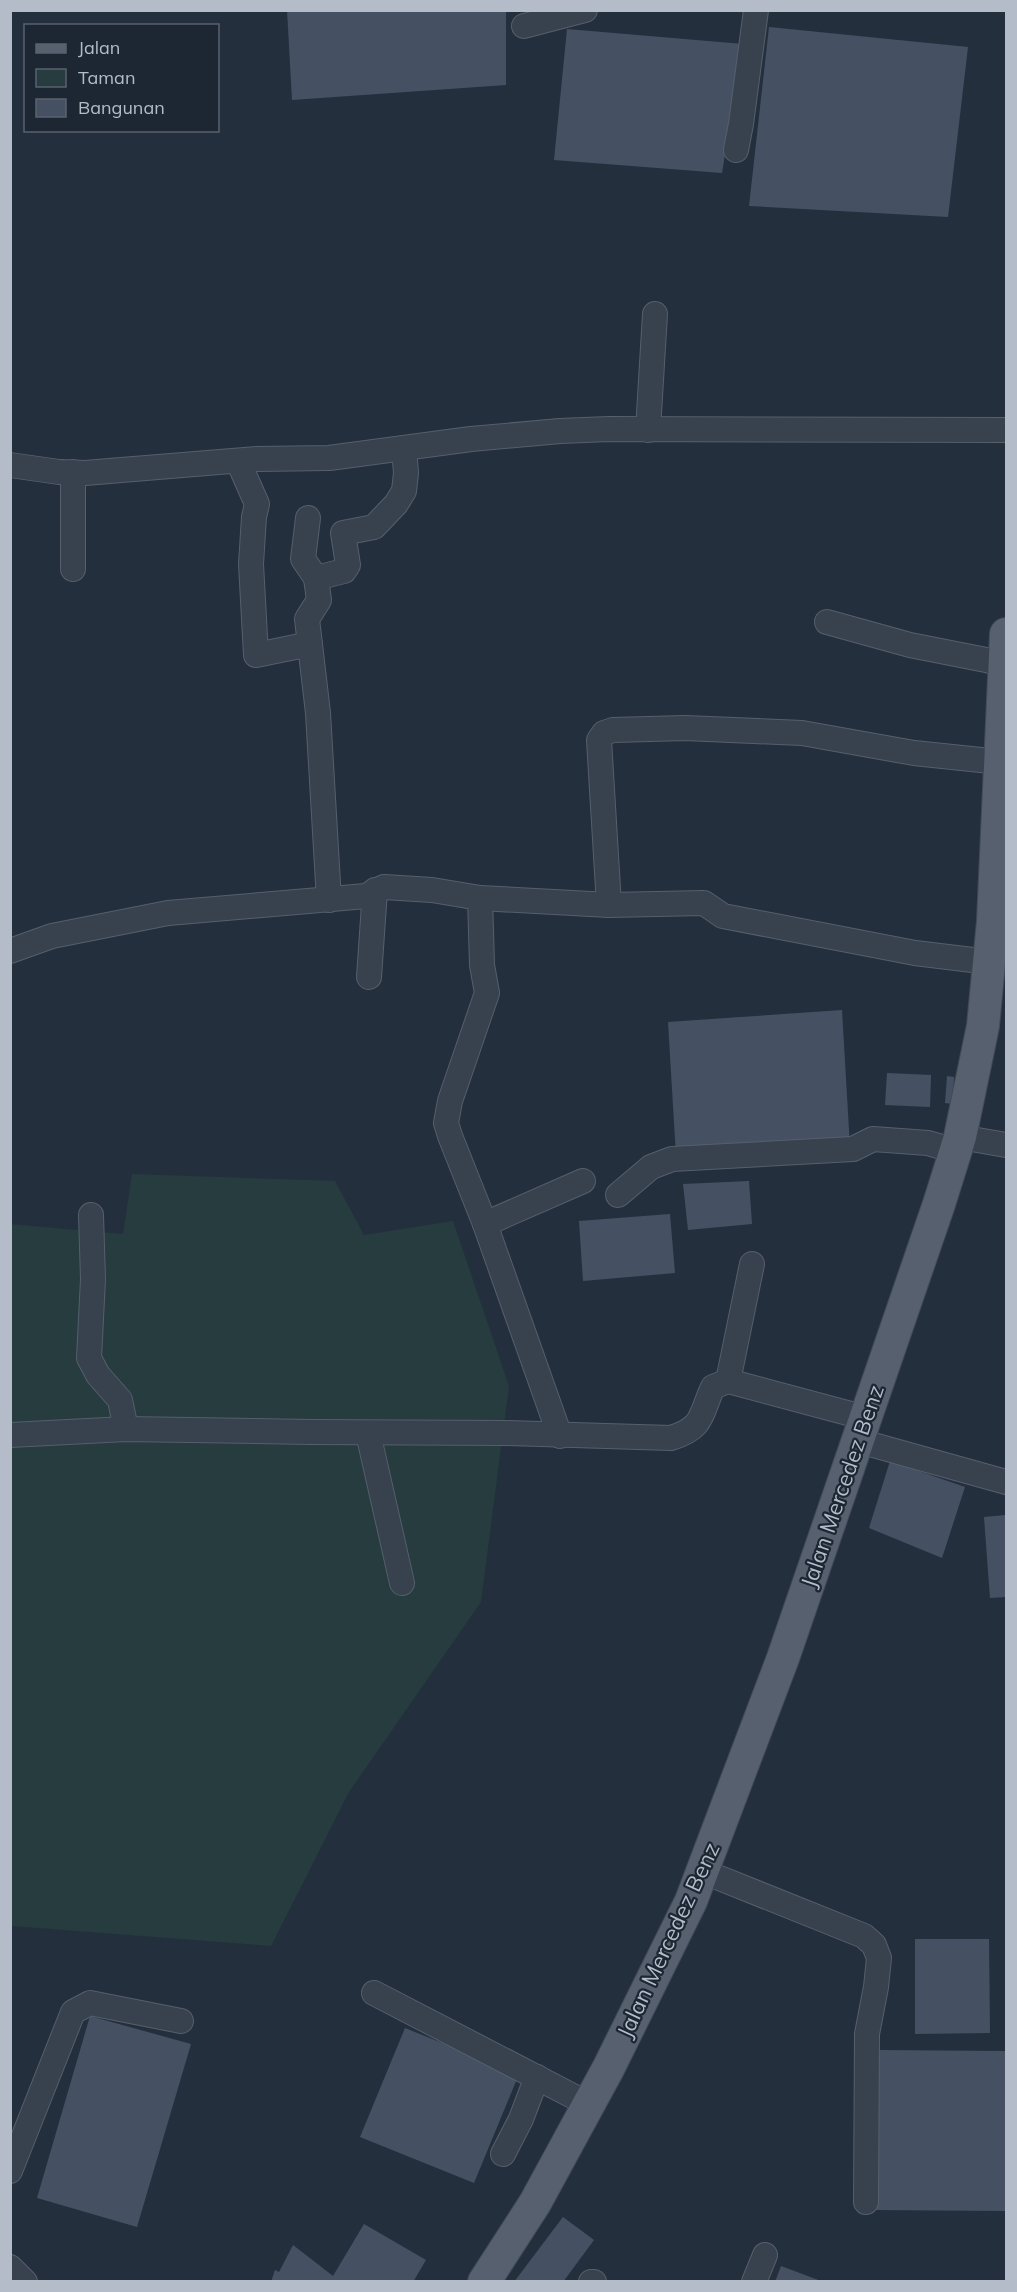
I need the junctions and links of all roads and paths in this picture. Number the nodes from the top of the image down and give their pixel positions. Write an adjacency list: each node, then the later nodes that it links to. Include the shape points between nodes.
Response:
1 (585, 10): 3 (street)
2 (756, 10): 4 (street)
3 (524, 26)
4 (736, 150)
5 (655, 314): 6 (street)
6 (648, 430): 7 (street); 8 (street, via 550,432)
7 (1006, 430)
8 (404, 448): 9 (street, via 329,458); 14 (street, via 404,491 396,504 374,526 343,533 348,565 344,572)
9 (238, 461): 11 (street); 17 (street, via 257,504 250,564 256,655)
10 (10, 465): 11 (street)
11 (73, 472): 13 (street)
12 (308, 518): 14 (street, via 303,559)
13 (73, 569)
14 (316, 578): 17 (street, via 319,600 307,619)
15 (827, 622): 18 (street)
16 (1006, 634): 18 (main road, Jalan Mercedez Benz)
17 (310, 644): 23 (street, via 318,713)
18 (1004, 665): 19 (main road, Jalan Mercedez Benz)
19 (1000, 762): 20 (main road, Jalan Mercedez Benz); 24 (street, via 914,753 802,733 685,728 604,733 599,740)
20 (1001, 832): 25 (main road, Jalan Mercedez Benz)
21 (375, 890): 22 (street, via 432,890); 23 (street, via 369,896); 28 (street)
22 (480, 898): 24 (street); 34 (street, via 487,993 450,1101 446,1124)
23 (328, 900): 26 (street, via 168,913 52,936)
24 (609, 905): 27 (street, via 704,903 723,916 915,953)
25 (1000, 922): 27 (main road, Jalan Mercedez Benz)
26 (10, 951)
27 (989, 962): 29 (main road, Jalan Mercedez Benz, via 983,1026)
28 (369, 977)
29 (958, 1144): 30 (street); 32 (street, via 873,1139 853,1149 672,1160 651,1167); 38 (main road, Jalan Mercedez Benz)
30 (1006, 1145)
31 (583, 1181): 34 (street)
32 (618, 1195)
33 (91, 1215): 37 (street, via 89,1358 120,1400)
34 (485, 1224): 41 (street)
35 (753, 1264): 36 (street)
36 (728, 1381): 38 (street); 41 (street, via 713,1387 700,1423 685,1434 670,1438)
37 (126, 1429): 39 (street); 40 (street)
38 (863, 1429): 42 (street); 44 (main road, Jalan Mercedez Benz, via 783,1658)
39 (368, 1432): 41 (street); 43 (street)
40 (10, 1435)
41 (561, 1436)
42 (1006, 1482)
43 (402, 1583)
44 (702, 1871): 48 (main road, Jalan Mercedez Benz, via 691,1901); 51 (street, via 864,1936 874,1945 879,1958 867,2034)
45 (374, 1993): 47 (street)
46 (181, 2020): 50 (street, via 90,2003 73,2012)
47 (537, 2077): 48 (street); 49 (street)
48 (588, 2104): 55 (main road, Jalan Mercedez Benz, via 535,2202)
49 (503, 2154)
50 (10, 2171)
51 (866, 2202)
52 (765, 2255): 56 (street)
53 (10, 2266): 54 (street)
54 (25, 2282)
55 (484, 2282)
56 (754, 2282)

